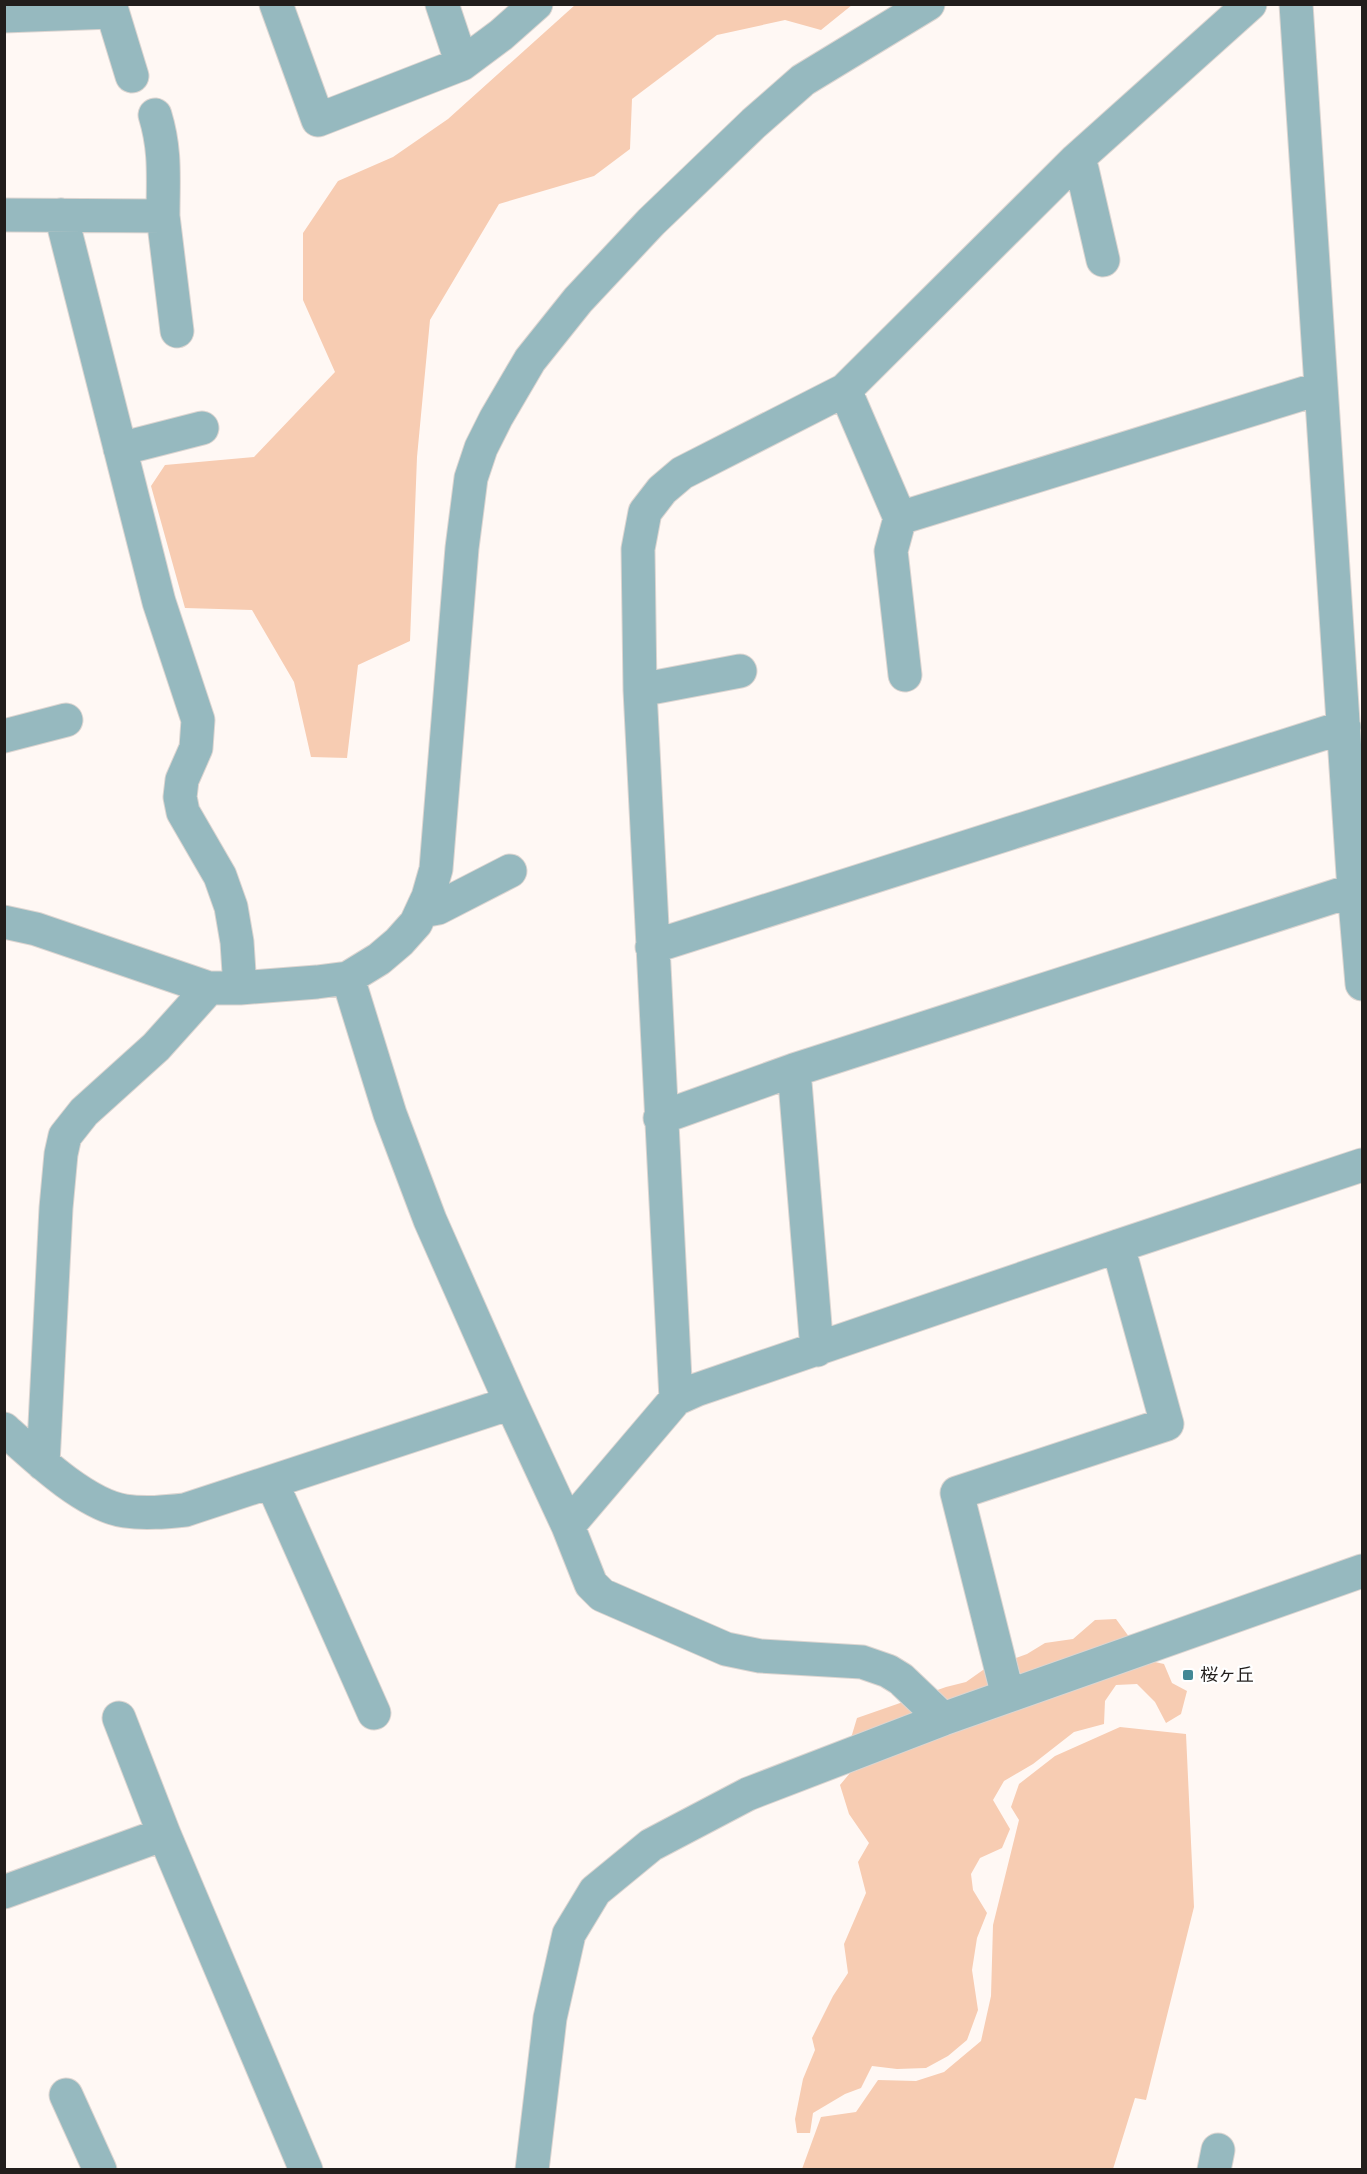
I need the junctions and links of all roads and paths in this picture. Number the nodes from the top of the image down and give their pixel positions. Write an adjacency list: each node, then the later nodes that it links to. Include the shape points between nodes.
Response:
1 (276, 4): 9 (street, via 318,120)
2 (442, 4): 9 (street)
3 (536, 4): 9 (street)
4 (928, 4): 31 (street, via 802,80 651,222 578,300 530,360 496,418 471,478 436,869)
5 (1250, 4): 12 (street)
6 (1296, 4): 18 (street)
7 (111, 8): 8 (street); 10 (street)
8 (4, 16)
9 (462, 64)
10 (132, 76)
11 (155, 115): 15 (street, via 164,156)
12 (1076, 160): 16 (street, via 1082,169); 19 (street)
13 (4, 215): 14 (street)
14 (61, 215): 15 (street); 21 (street)
15 (163, 216): 17 (street)
16 (1102, 260)
17 (177, 331)
18 (1321, 388): 22 (street); 27 (street)
19 (845, 390): 22 (street); 25 (street, via 682,473 645,512 638,549)
20 (202, 428): 21 (street)
21 (120, 449): 36 (street, via 159,602 198,720 196,748 182,780 180,797 183,812 220,876 231,907 237,942)
22 (900, 518): 24 (street, via 891,550)
23 (740, 671): 25 (street)
24 (905, 675)
25 (640, 690): 33 (street)
26 (66, 720): 28 (street)
27 (1344, 727): 30 (street); 33 (street)
28 (4, 736)
29 (510, 871): 31 (street, via 438,908)
30 (1354, 890): 35 (street); 37 (street)
31 (422, 911): 34 (street, via 399,942)
32 (4, 922): 36 (street)
33 (652, 947): 38 (street)
34 (348, 978): 36 (street); 43 (street, via 390,1114 426,1209)
35 (1362, 984)
36 (225, 988): 45 (street, via 84,1113 65,1136 56,1209)
37 (794, 1070): 38 (street); 41 (street)
38 (660, 1118): 42 (street)
39 (1362, 1165): 40 (street)
40 (1118, 1246): 41 (street); 49 (street, via 1167,1424 957,1493)
41 (817, 1350): 42 (street)
42 (676, 1399): 47 (street)
43 (511, 1403): 46 (street); 47 (street)
44 (4, 1429): 45 (street)
45 (43, 1464): 46 (street, via 99,1503 124,1511 185,1510)
46 (272, 1483): 50 (street)
47 (568, 1526): 52 (street, via 591,1584 602,1595 726,1649 760,1656 862,1662 879,1668 901,1679)
48 (1362, 1571): 49 (street)
49 (1008, 1696): 52 (street)
50 (374, 1713)
51 (119, 1718): 53 (street)
52 (943, 1719): 58 (street, via 748,1794 651,1845 595,1891 569,1934 550,2018)
53 (164, 1834): 54 (street); 57 (street)
54 (4, 1892)
55 (66, 2095): 56 (street)
56 (100, 2169)
57 (306, 2169)
58 (532, 2169)

